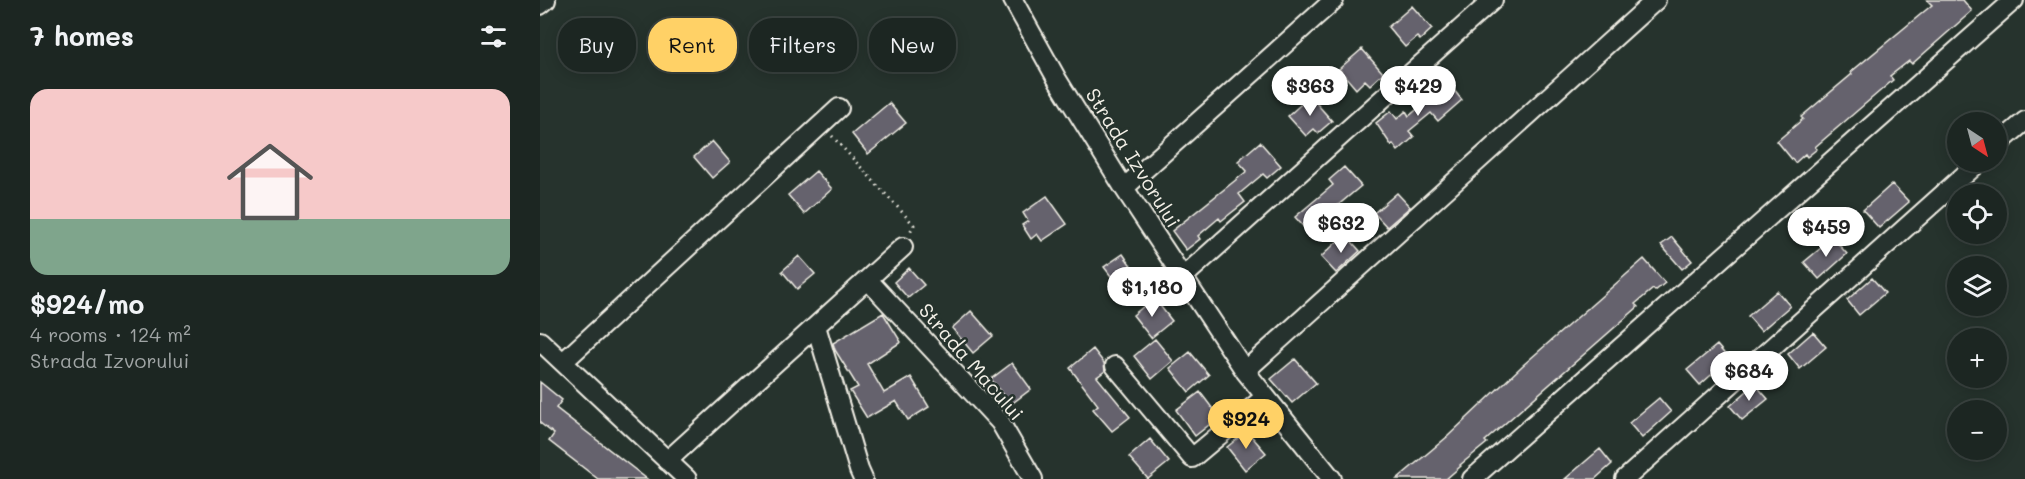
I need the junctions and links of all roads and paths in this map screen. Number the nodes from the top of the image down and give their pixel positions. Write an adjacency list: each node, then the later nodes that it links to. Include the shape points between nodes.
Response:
1 (546, 0): 7 (street)
2 (1013, 0): 13 (street, Strada Izvorului)
3 (1334, 0): 13 (street)
4 (1493, 0): 15 (street)
5 (1656, 0): 21 (street)
6 (2014, 0): 28 (street)
7 (540, 5)
8 (839, 108): 10 (street)
9 (2025, 121): 11 (street)
10 (821, 124): 14 (path, via 914,225); 19 (street)
11 (2007, 137)
12 (1968, 172): 29 (street)
13 (1124, 188): 15 (street, Strada Izvorului)
14 (903, 247): 16 (street)
15 (1183, 277): 21 (street, Strada Izvorului)
16 (868, 280): 17 (street); 26 (street, Strada Macului, via 1000,422)
17 (816, 326): 23 (street); 25 (street)
18 (540, 341): 19 (street)
19 (563, 362): 23 (street)
20 (1116, 366): 22 (street, via 1192,458)
21 (1245, 371): 22 (street, Strada Izvorului)
22 (1265, 397): 27 (street, Strada Izvorului)
23 (667, 461): 24 (street)
24 (687, 479)
25 (863, 479)
26 (1033, 479)
27 (1332, 479)
28 (1472, 479)
29 (1625, 479)

